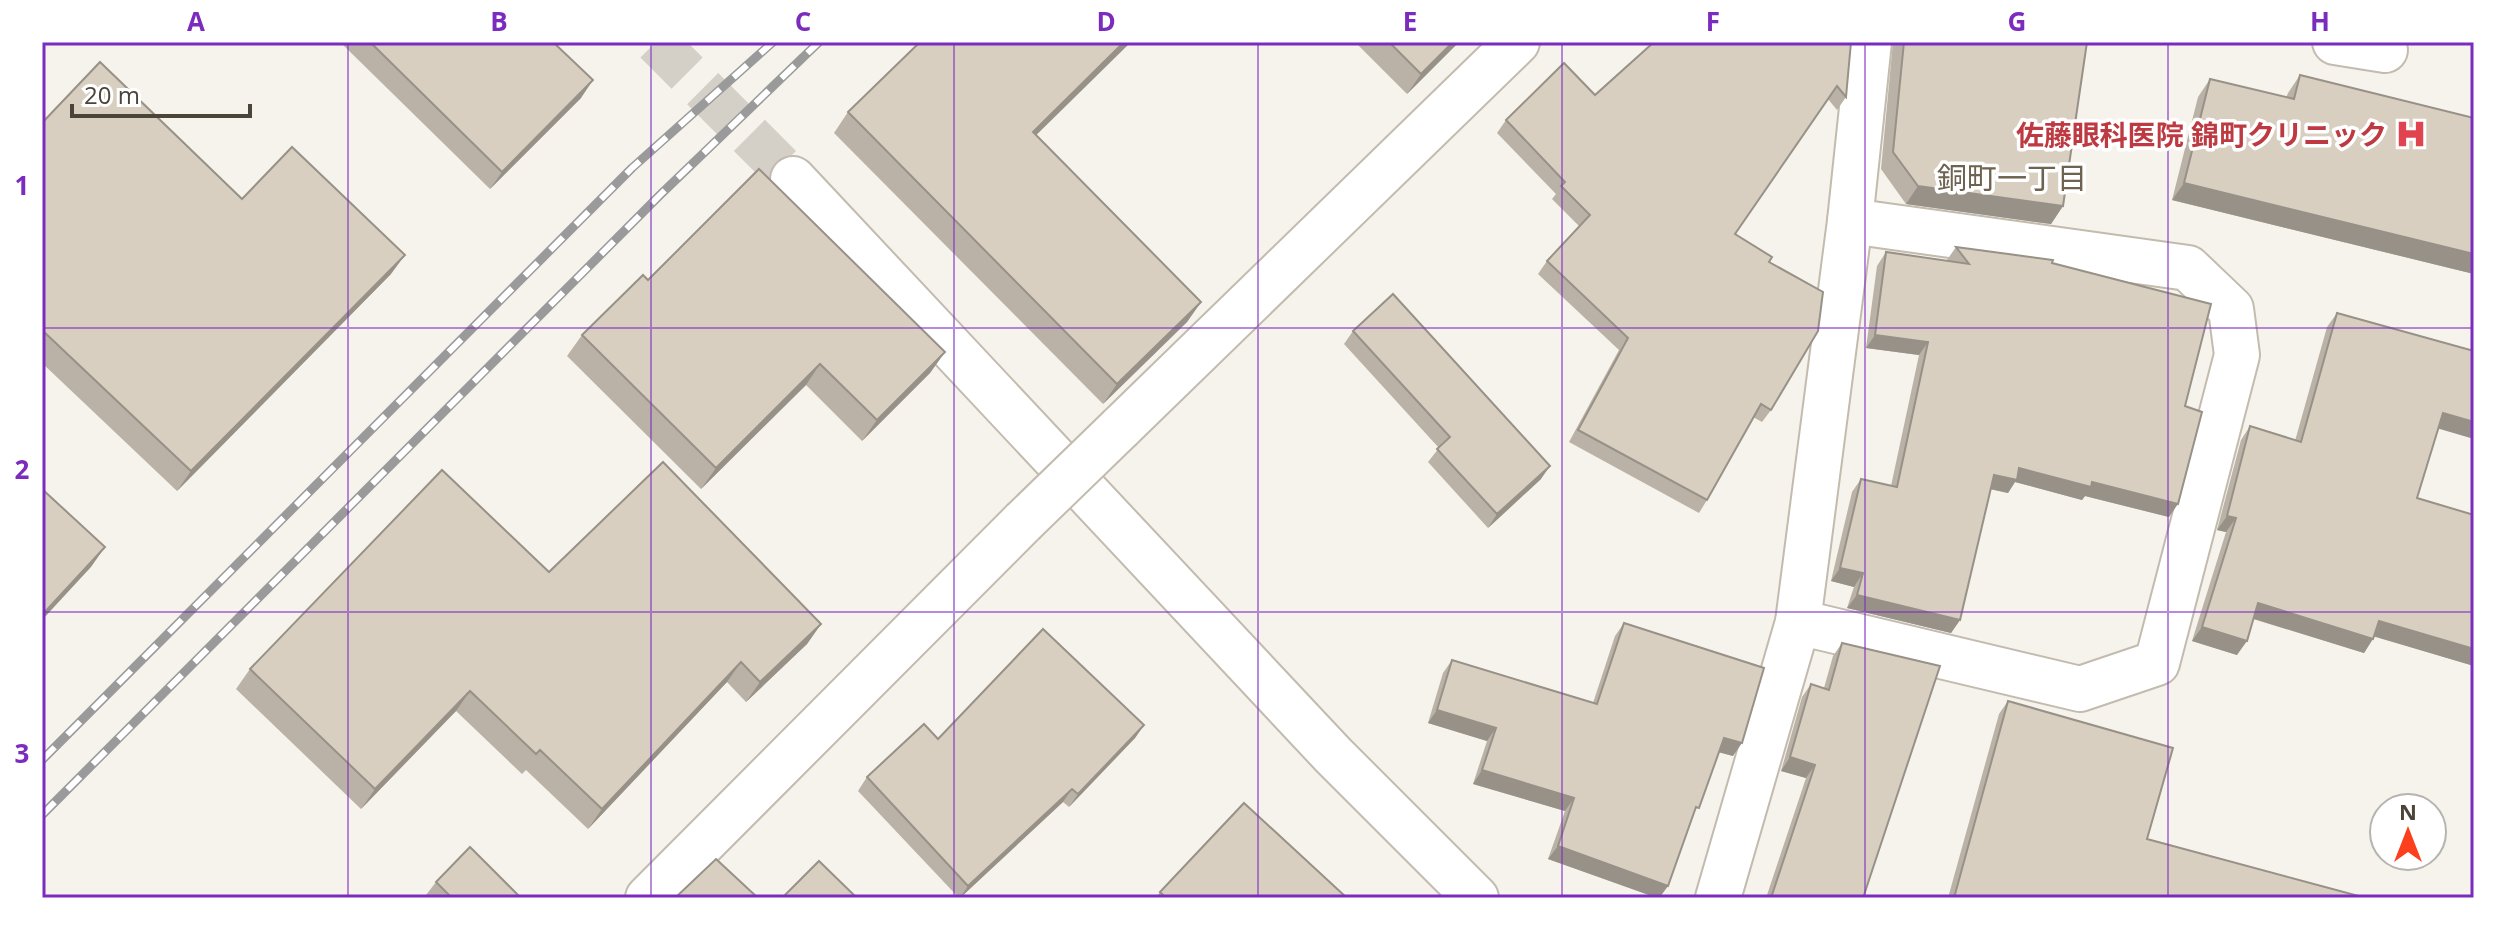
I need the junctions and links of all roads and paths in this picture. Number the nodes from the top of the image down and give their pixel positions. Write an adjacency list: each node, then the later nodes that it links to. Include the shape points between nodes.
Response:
1 (1517, 42): 8 (street, bridge, via 1023,522)
2 (1869, 42): 6 (street)
3 (2335, 42): 4 (street)
4 (2385, 50)
5 (793, 179): 9 (street, via 1333,755)
6 (1850, 221): 7 (street); 7 (street, via 2188,268 2231,309 2237,355 2157,663 2080,689)
7 (1798, 622): 10 (street)
8 (648, 898)
9 (1476, 898)
10 (1718, 898)

